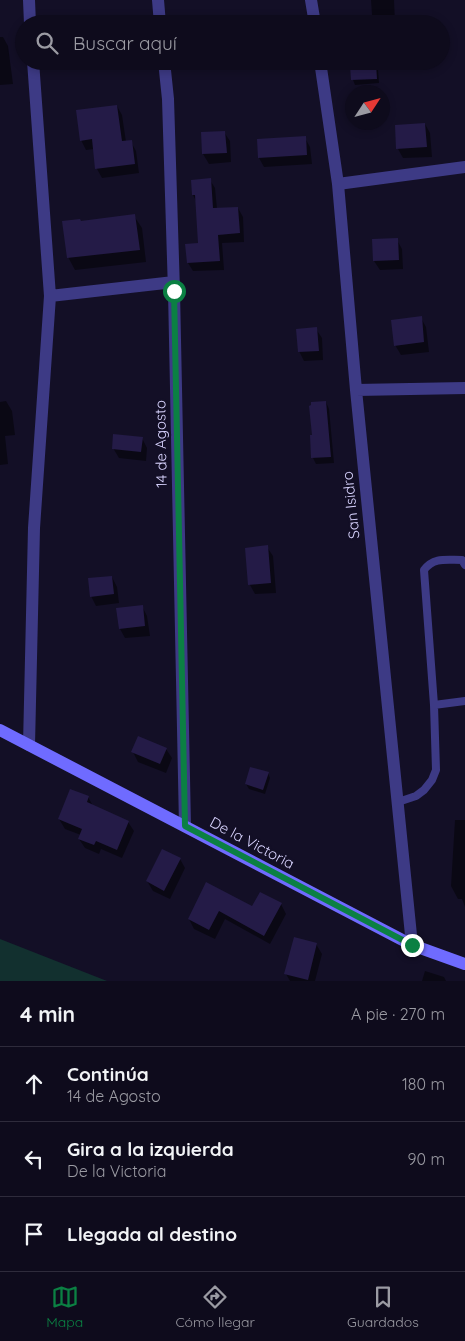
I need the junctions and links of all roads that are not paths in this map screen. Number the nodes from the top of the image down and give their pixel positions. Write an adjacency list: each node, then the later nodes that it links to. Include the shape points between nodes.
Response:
1 (28, 0): 4 (street)
2 (158, 0): 5 (street)
3 (311, 0): 6 (street)
4 (29, 15)
5 (159, 15)
6 (314, 15)
7 (34, 70): 13 (street)
8 (165, 70): 12 (street, 14 de Agosto)
9 (321, 70): 11 (street, San Isidro)
10 (465, 167): 11 (street)
11 (338, 184): 15 (street, San Isidro)
12 (174, 282): 13 (street); 22 (street, 14 de Agosto)
13 (50, 296): 20 (street, via 34,528)
14 (465, 388): 15 (street)
15 (356, 390): 21 (street, San Isidro)
16 (465, 564): 18 (lane, via 462,560 438,560 424,570)
17 (465, 701): 18 (lane)
18 (434, 705): 21 (lane, via 436,770 424,790)
19 (0, 730): 20 (main road, De la Victoria)
20 (29, 745): 22 (main road, De la Victoria)
21 (398, 802): 23 (street, San Isidro)
22 (185, 826): 23 (main road, De la Victoria)
23 (412, 945): 24 (main road, De la Victoria)
24 (465, 964)

